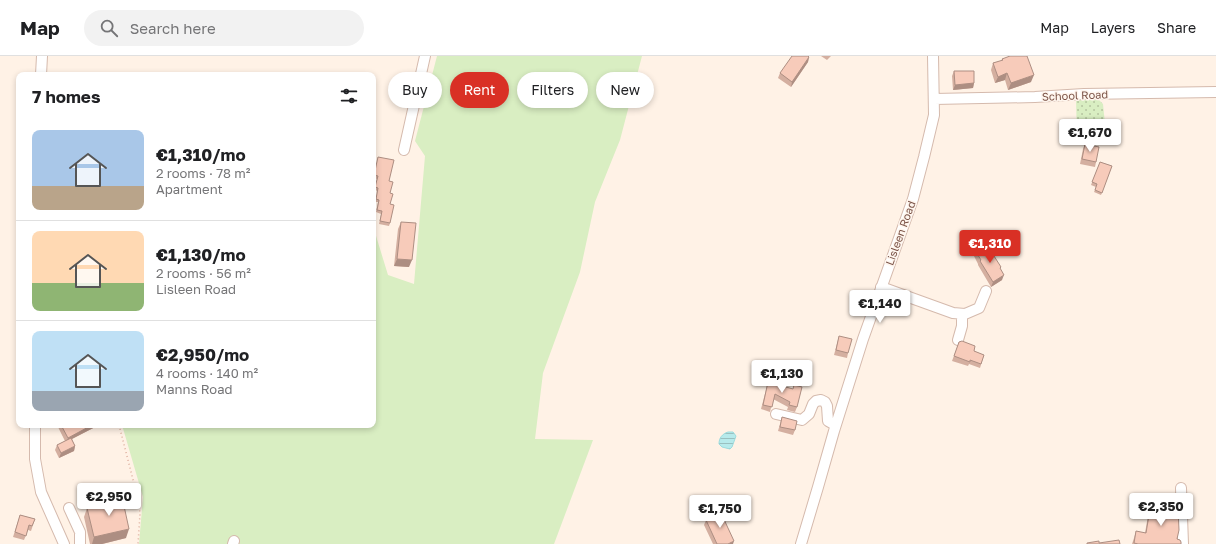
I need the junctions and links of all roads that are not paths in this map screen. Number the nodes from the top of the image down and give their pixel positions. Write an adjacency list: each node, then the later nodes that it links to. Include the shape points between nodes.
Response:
1 (42, 56): 4 (street)
2 (425, 56): 7 (street)
3 (933, 56): 6 (street, Lisleen Road)
4 (41, 72)
5 (1216, 92): 6 (street, School Road)
6 (934, 99): 8 (street, Lisleen Road, via 934,115 913,199)
7 (404, 150)
8 (881, 287): 10 (street); 13 (street, Lisleen Road)
9 (986, 291): 10 (street, via 979,308)
10 (962, 314): 11 (street)
11 (958, 340)
12 (776, 414): 13 (street, via 802,420 809,414 813,404 821,400 828,406 828,421)
13 (835, 425): 19 (street, Lisleen Road)
14 (36, 428): 17 (street, via 35,459 41,492)
15 (1181, 488): 20 (street)
16 (69, 508): 18 (street, via 80,532)
17 (64, 544)
18 (80, 544)
19 (801, 544)
20 (1183, 544)

